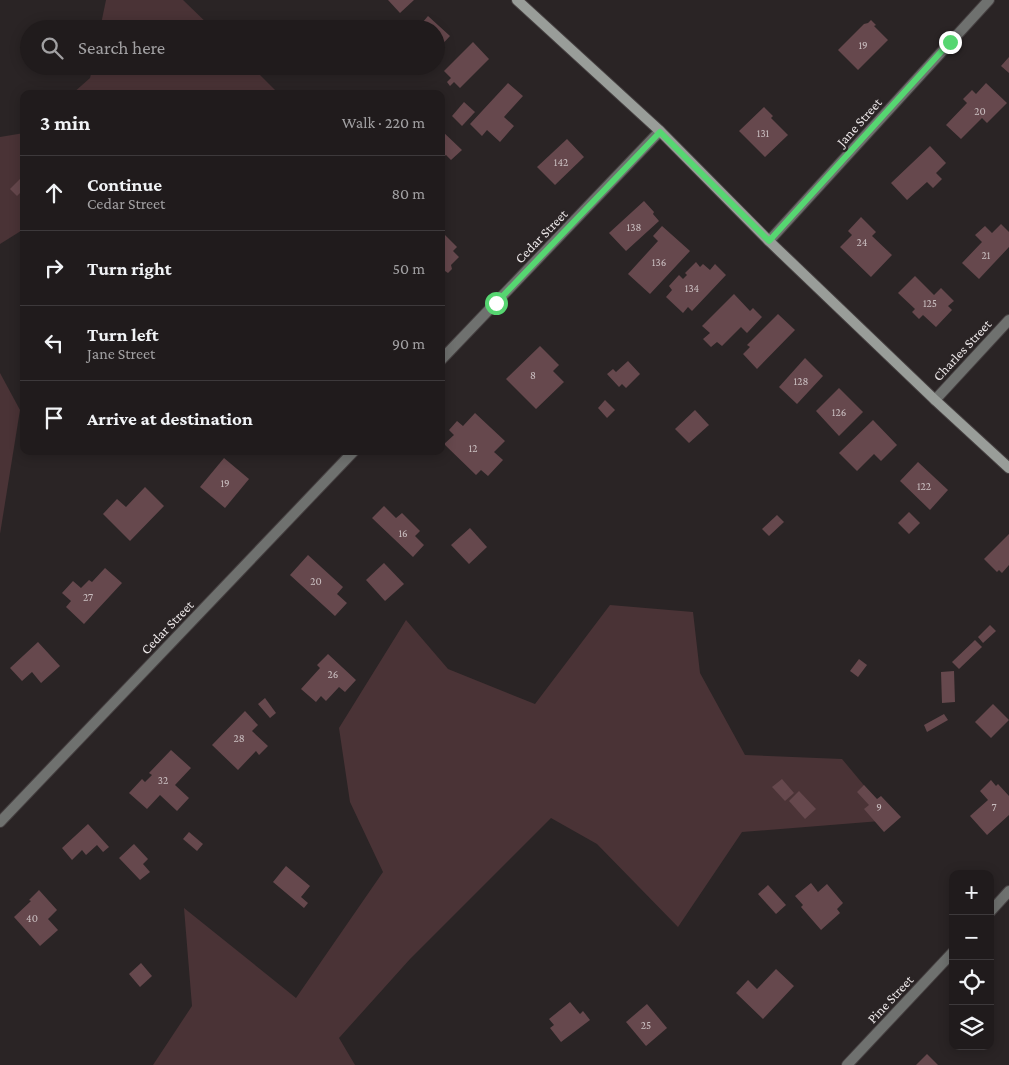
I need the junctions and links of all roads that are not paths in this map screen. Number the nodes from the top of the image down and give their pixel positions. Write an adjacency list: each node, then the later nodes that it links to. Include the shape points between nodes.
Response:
1 (517, 0): 3 (street)
2 (989, 0): 4 (street, Jane Street)
3 (660, 132): 4 (street); 6 (street, Cedar Street)
4 (769, 241): 7 (street)
5 (1009, 320): 7 (street, Charles Street)
6 (445, 356)
7 (935, 400): 9 (street)
8 (350, 455): 10 (street, Cedar Street)
9 (1009, 468)
10 (0, 822)
11 (1009, 892): 12 (street)
12 (994, 908)
13 (949, 956): 14 (street, Pine Street)
14 (847, 1065)

